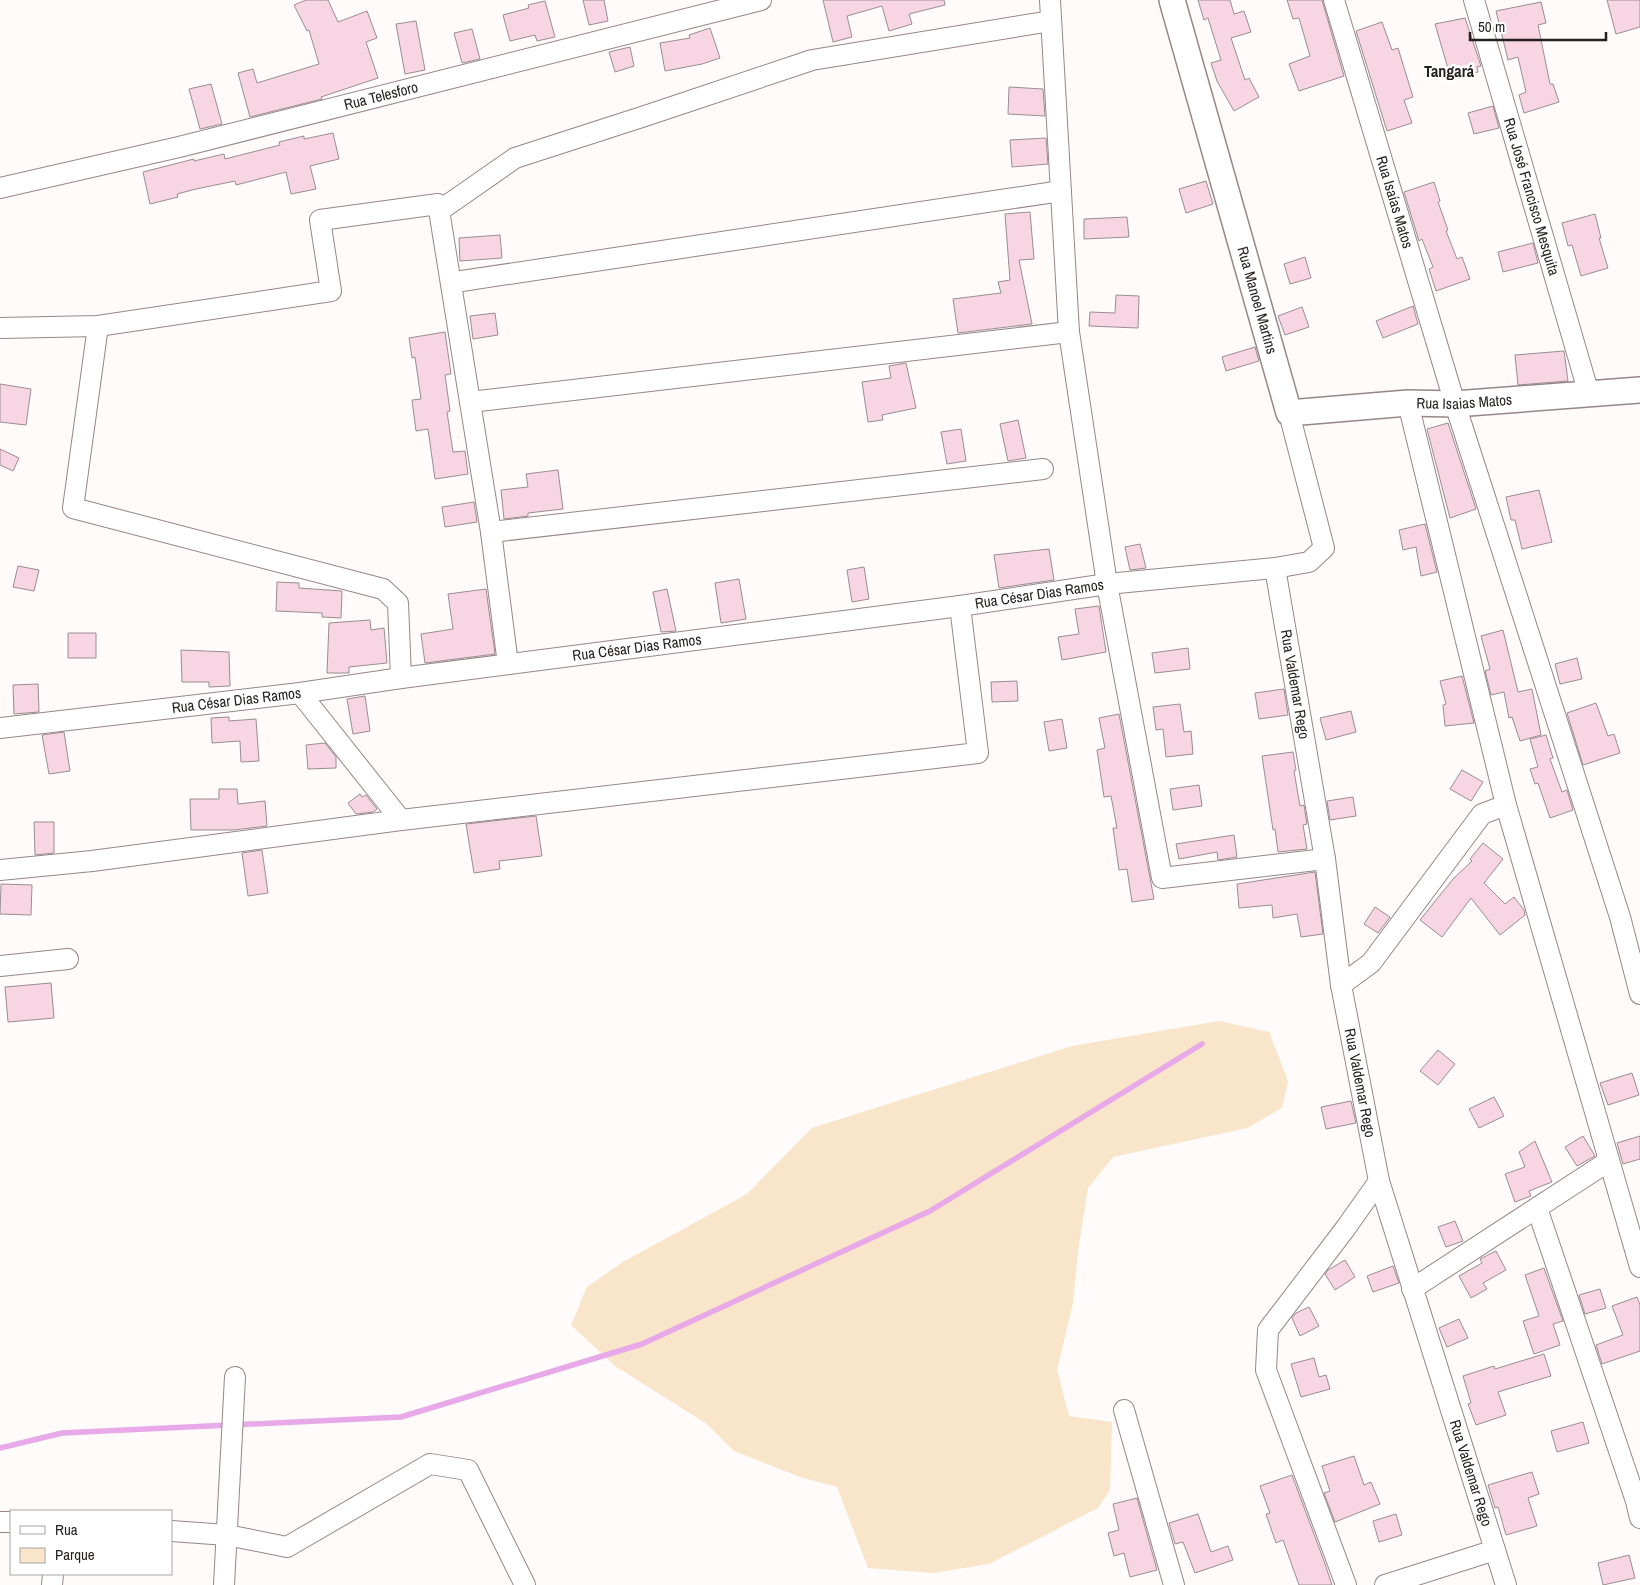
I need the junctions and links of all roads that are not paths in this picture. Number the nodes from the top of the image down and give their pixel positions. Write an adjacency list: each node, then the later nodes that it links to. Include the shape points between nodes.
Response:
1 (761, 0): 7 (street, Rua Telesforo, via 179,147)
2 (1050, 0): 6 (street)
3 (1172, 0): 19 (street, Rua Manoel Martins)
4 (1334, 0): 18 (street, Rua Isaías Matos)
5 (1474, 0): 15 (street, Rua José Francisco Mesquita)
6 (1051, 21): 8 (street); 9 (street, via 812,60 515,158)
7 (0, 188)
8 (1061, 191): 10 (street); 13 (street)
9 (440, 211): 11 (street, via 438,204 320,220 332,291); 16 (street)
10 (455, 282)
11 (98, 326): 12 (street); 26 (street, via 73,508 383,589 398,603)
12 (0, 328)
13 (1069, 332): 16 (street); 23 (street)
14 (1640, 390): 15 (street, Rua Isaias Matos)
15 (1589, 394): 18 (street, Rua Isaias Matos)
16 (470, 402): 21 (street)
17 (1408, 402): 18 (street, Rua Isaias Matos); 19 (street, Rua Isaias Matos); 29 (street)
18 (1455, 404): 36 (street, Rua Isaías Matos, via 1620,917)
19 (1289, 414): 22 (street, Rua Manoel Martins, via 1324,548 1309,562)
20 (1043, 470): 21 (street)
21 (491, 532): 25 (street)
22 (1275, 568): 23 (street, Rua César Dias Ramos); 31 (street, Rua Valdemar Rego)
23 (1107, 584): 24 (street, Rua César Dias Ramos); 31 (street, via 1162,878)
24 (960, 606): 25 (street, Rua César Dias Ramos); 30 (street, via 978,753)
25 (508, 664): 26 (street, Rua César Dias Ramos)
26 (401, 678): 27 (street, Rua César Dias Ramos)
27 (300, 693): 28 (street, Rua César Dias Ramos); 30 (street)
28 (0, 728)
29 (1506, 805): 35 (street, via 1482,814 1371,963); 37 (street)
30 (401, 820): 32 (street)
31 (1325, 859): 35 (street, Rua Valdemar Rego)
32 (0, 870)
33 (68, 959): 34 (street)
34 (0, 966)
35 (1342, 985): 38 (street, Rua Valdemar Rego)
36 (1640, 994)
37 (1609, 1161): 39 (street); 40 (street)
38 (1379, 1181): 41 (street, Rua Valdemar Rego); 51 (street, via 1268,1330 1266,1370)
39 (1537, 1208): 41 (street); 44 (street)
40 (1640, 1267)
41 (1412, 1289): 47 (street, Rua Valdemar Rego)
42 (235, 1377): 46 (street)
43 (1124, 1410): 50 (street)
44 (1640, 1518)
45 (172, 1531): 46 (street)
46 (227, 1535): 48 (street); 49 (street, via 287,1547 430,1464 468,1470)
47 (1495, 1550): 52 (street); 53 (street, Rua Valdemar Rego)
48 (224, 1585)
49 (525, 1585)
50 (1174, 1585)
51 (1346, 1585)
52 (1385, 1585)
53 (1506, 1585)

